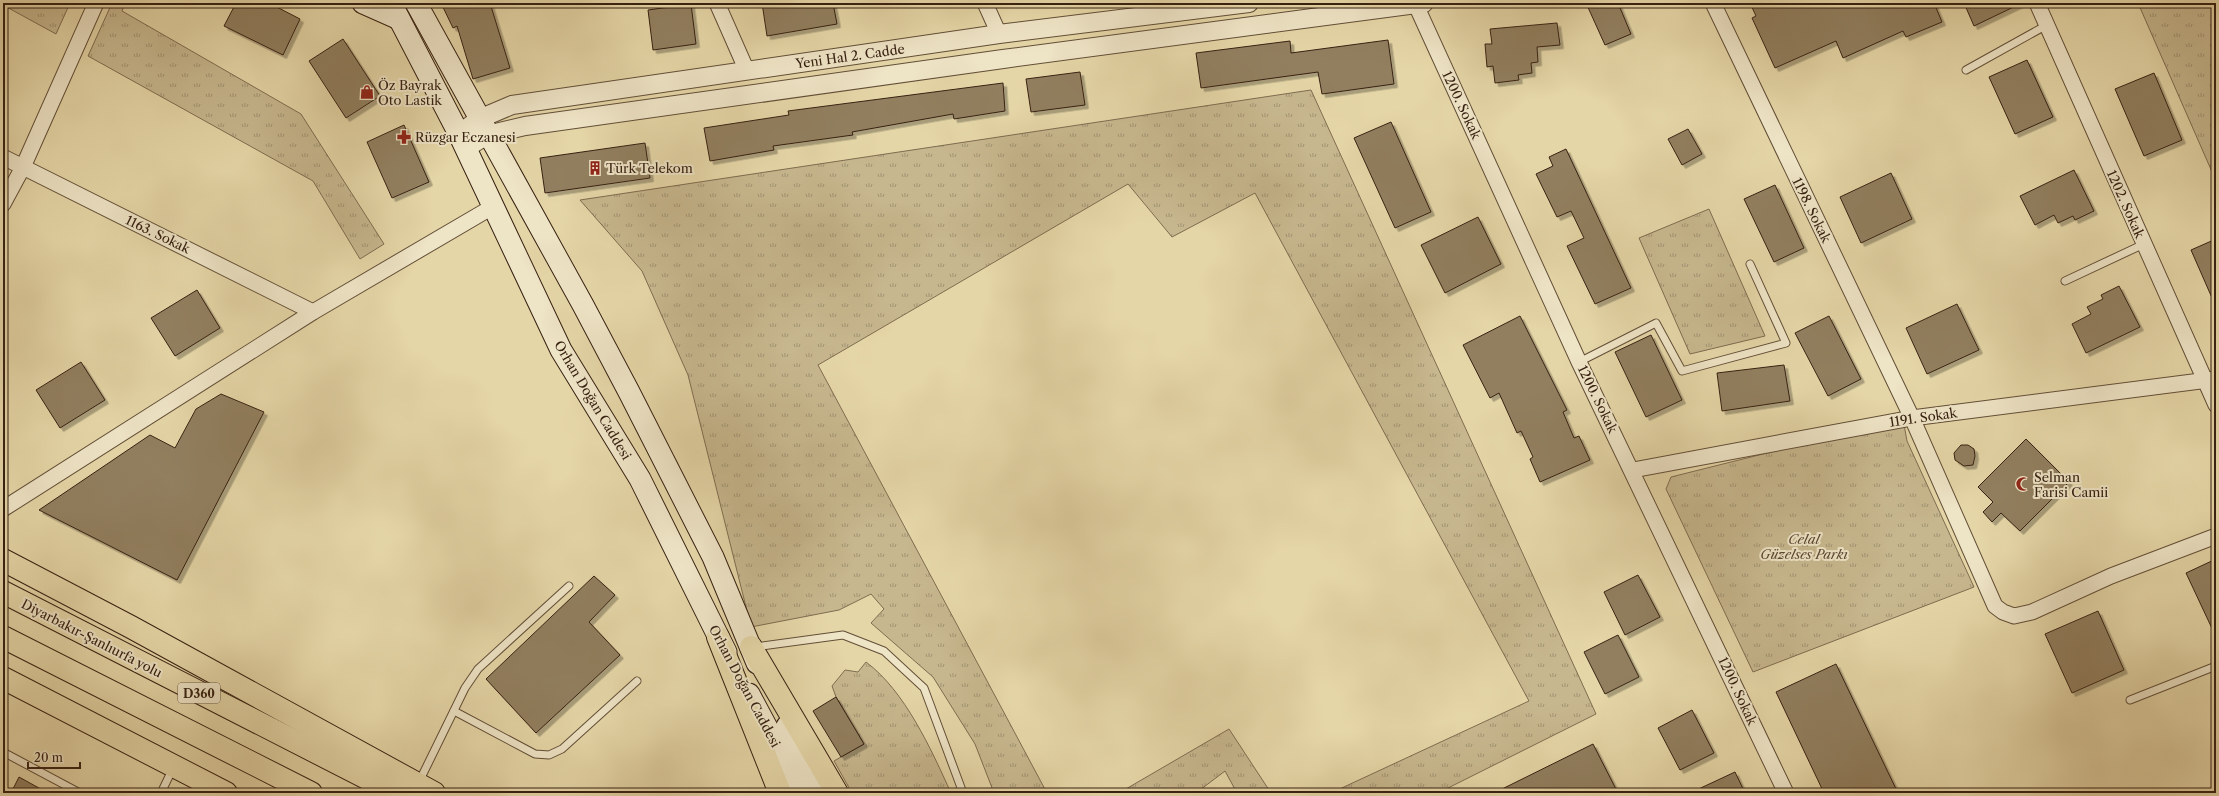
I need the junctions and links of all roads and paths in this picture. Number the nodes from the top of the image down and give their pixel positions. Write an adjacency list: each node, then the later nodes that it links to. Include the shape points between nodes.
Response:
1 (96, 3): 18 (street)
2 (363, 3): 10 (main road)
3 (416, 3): 15 (main road, Orhan Doğan Caddesi)
4 (717, 3): 14 (street)
5 (985, 3): 12 (street)
6 (1248, 3): 12 (street, Yeni Hal 2. Cadde)
7 (1418, 3): 15 (street, via 540,124); 25 (street, 1200. Sokak)
8 (1712, 3): 28 (street, 1198. Sokak)
9 (2037, 3): 11 (street, 1202. Sokak)
10 (395, 11): 16 (main road, Orhan Doğan Caddesi)
11 (2047, 25): 13 (lane); 21 (street, 1202. Sokak)
12 (999, 34): 14 (street, Yeni Hal 2. Cadde)
13 (1966, 70)
14 (747, 71): 15 (street, Yeni Hal 2. Cadde, via 512,105)
15 (483, 127): 16 (street); 37 (main road, Orhan Doğan Caddesi, via 583,305 643,420 713,557)
16 (462, 141): 20 (main road, Orhan Doğan Caddesi)
17 (3, 157): 18 (street, 1163. Sokak)
18 (23, 167): 19 (street); 24 (street, 1163. Sokak)
19 (3, 204)
20 (494, 206): 24 (street); 36 (main road, Orhan Doğan Caddesi, via 561,350 640,479)
21 (2144, 244): 23 (lane); 26 (street, 1202. Sokak)
22 (1750, 264): 25 (lane, via 1786,343 1682,371 1656,323)
23 (2065, 281)
24 (313, 312): 30 (street)
25 (1580, 362): 29 (street, 1200. Sokak)
26 (2210, 379): 27 (street, 1202. Sokak); 28 (street, 1191. Sokak)
27 (2216, 405)
28 (1912, 418): 29 (street, 1191. Sokak); 31 (street, 1198. Sokak, via 1995,606 2003,612 2014,616 2032,612 2111,576)
29 (1633, 470): 56 (street, 1200. Sokak)
30 (3, 509)
31 (2216, 536)
32 (3, 560): 45 (highway, via 131,627)
33 (569, 586): 42 (lane, via 478,669 464,688)
34 (3, 592): 50 (highway, Diyarbakır-Şanlıurfa yolu / D360)
35 (3, 637): 49 (highway)
36 (718, 637): 51 (highway); 52 (main road, Orhan Doğan Caddesi)
37 (751, 647): 53 (main road, Orhan Doğan Caddesi, via 765,682); 54 (highway); 55 (lane, via 843,635 884,651 924,688)
38 (2216, 666): 41 (lane)
39 (3, 678): 44 (highway)
40 (637, 681): 42 (lane, via 562,749 549,755 535,754)
41 (2130, 700)
42 (454, 711): 45 (lane)
43 (3, 752): 46 (lane)
44 (174, 766): 47 (lane); 48 (highway)
45 (426, 789)
46 (80, 793)
47 (161, 793)
48 (226, 793)
49 (311, 793)
50 (396, 793)
51 (780, 793)
52 (802, 793)
53 (821, 793)
54 (837, 793)
55 (963, 793)
56 (1786, 793)

